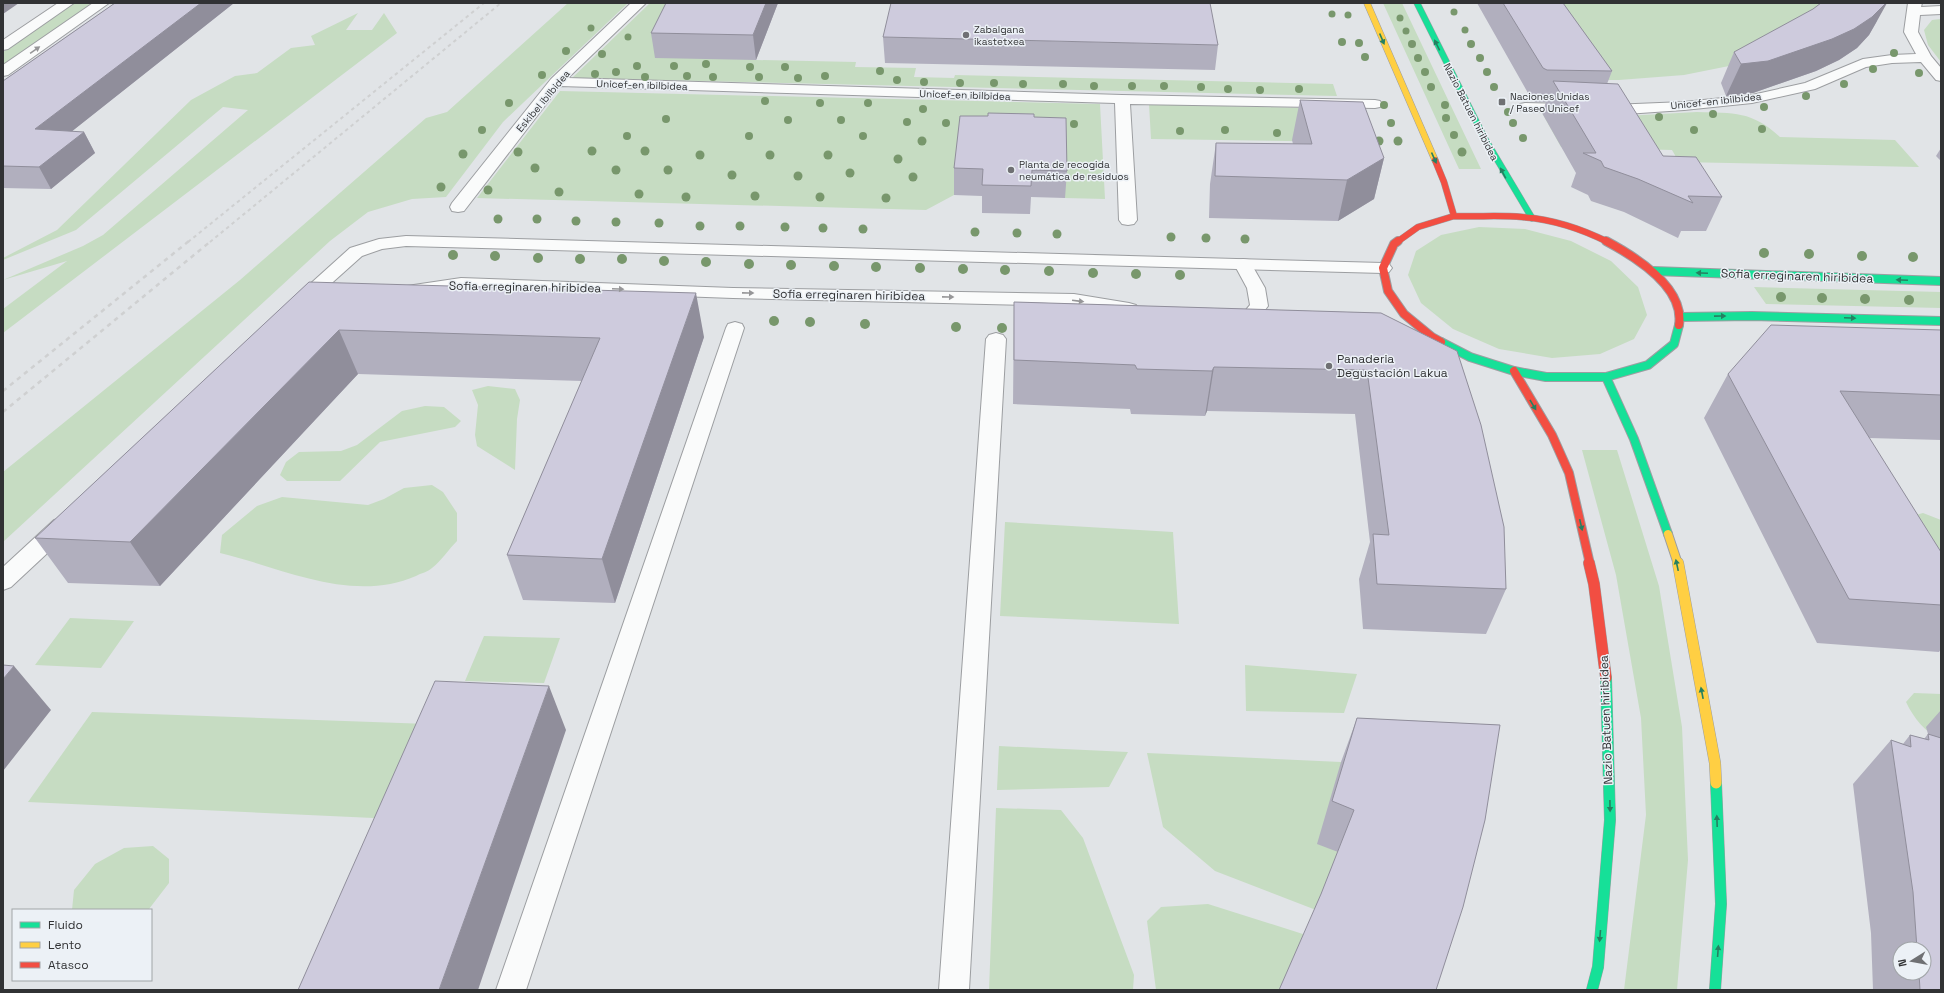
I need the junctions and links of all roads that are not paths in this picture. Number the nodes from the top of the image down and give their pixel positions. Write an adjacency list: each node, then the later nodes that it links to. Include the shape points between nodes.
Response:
1 (66, 3): 8 (street)
2 (102, 3): 10 (street, one-way to 2)
3 (639, 3): 12 (street, Eskibel ibilbidea)
4 (1367, 3): 17 (main road, one-way to 17, via 1444,182)
5 (1417, 3): 18 (main road, Nazio Batuen hiribidea, one-way to 5, via 1500,168 1460,93)
6 (1915, 7): 7 (street); 9 (street, via 1911,32)
7 (1941, 10)
8 (3, 46)
9 (1925, 58): 11 (street); 15 (street, Unicef-en ibilbidea, via 1863,63 1810,86 1752,99 1611,110)
10 (3, 72)
11 (1941, 77)
12 (556, 82): 13 (street, Unicef-en ibilbidea); 16 (street, Eskibel ibilbidea)
13 (1122, 99): 14 (street, Unicef-en ibilbidea); 19 (street)
14 (1375, 104)
15 (1525, 107)
16 (458, 207)
17 (1454, 216): 18 (main road); 21 (main road, via 1418,227 1394,244)
18 (1532, 218): 22 (main road, via 1566,226 1599,238 1628,253)
19 (1128, 220)
20 (1243, 264): 21 (street); 26 (street, via 406,241 379,244 356,252 327,289); 29 (street, via 1256,288 1259,306 1246,322)
21 (1384, 268): 32 (main road, via 1388,291 1404,314 1432,337 1470,357)
22 (1653, 271): 23 (main road, Sofia erreginaren hiribidea, one-way to 22); 27 (main road, via 1672,294)
23 (1941, 281)
24 (389, 296): 25 (street, Sofia erreginaren hiribidea, one-way to 25, via 416,288 461,283 733,293 1074,300)
25 (1143, 312)
26 (284, 316)
27 (1681, 317): 28 (main road, one-way to 28, via 1752,316); 33 (main road, via 1674,344 1648,365)
28 (1941, 321)
29 (1215, 325)
30 (735, 328): 36 (street)
31 (996, 339): 37 (street)
32 (1514, 371): 33 (main road, via 1546,377); 38 (main road, Nazio Batuen hiribidea, one-way to 38, via 1552,435 1569,473 1594,584 1606,673 1610,820 1598,967)
33 (1606, 377): 39 (main road, one-way to 33, via 1721,904 1715,763 1677,560 1634,439)
34 (78, 510): 35 (street)
35 (3, 581)
36 (511, 990)
37 (954, 990)
38 (1592, 990)
39 (1715, 990)

